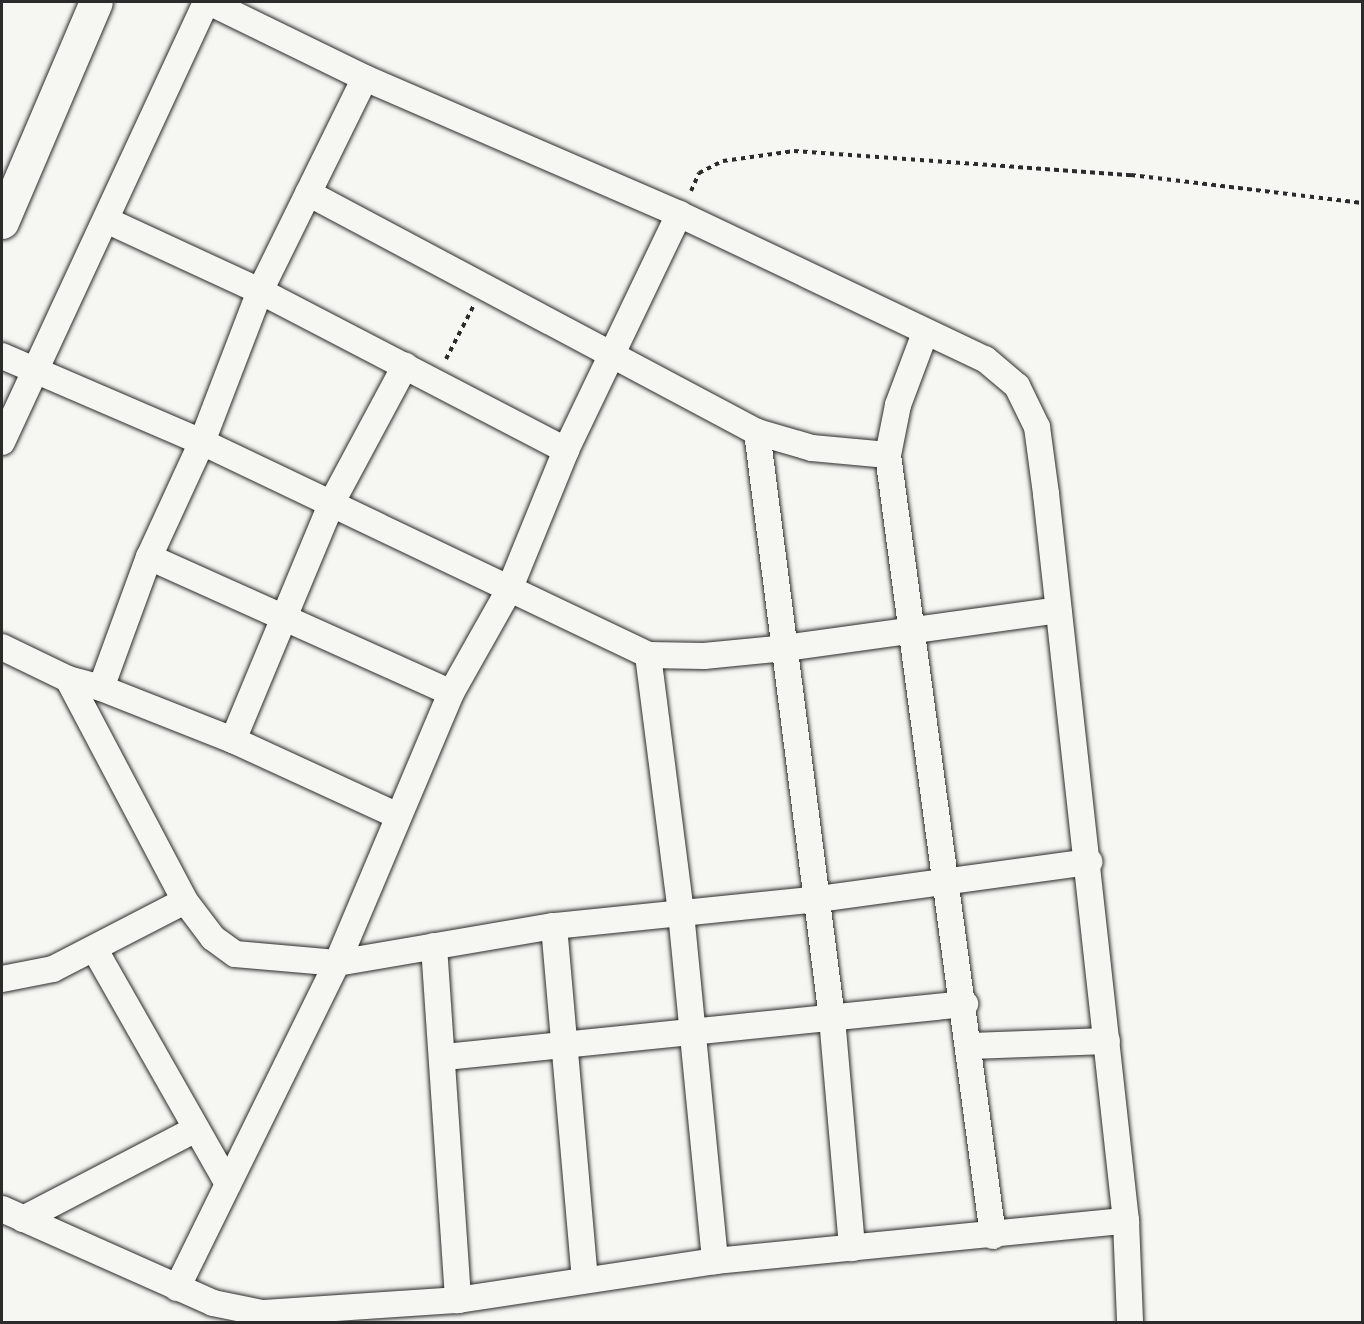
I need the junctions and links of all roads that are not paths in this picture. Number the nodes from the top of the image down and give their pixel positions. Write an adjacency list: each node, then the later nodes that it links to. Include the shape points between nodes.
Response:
1 (96, 2): 7 (main road)
2 (207, 2): 3 (street); 6 (street)
3 (365, 78): 4 (street); 5 (street)
4 (308, 193): 8 (street); 10 (street)
5 (679, 214): 9 (street); 10 (street)
6 (106, 220): 8 (street); 13 (street)
7 (2, 222)
8 (260, 291): 12 (street); 16 (street)
9 (925, 333): 18 (street, via 898,405); 22 (street, via 985,359 1017,386 1037,427)
10 (612, 353): 14 (street); 17 (street)
11 (2, 356): 13 (street)
12 (405, 366): 17 (street); 19 (street)
13 (38, 370): 15 (street); 16 (street)
14 (757, 432): 18 (street, via 812,448); 25 (street)
15 (2, 442)
16 (202, 442): 19 (street); 20 (street)
17 (566, 450): 21 (street)
18 (888, 455): 24 (street)
19 (331, 504): 21 (street); 23 (street)
20 (149, 557): 23 (street); 29 (street)
21 (510, 590): 27 (street); 30 (street)
22 (1058, 610): 24 (street); 33 (street)
23 (283, 615): 30 (street); 31 (street)
24 (912, 630): 25 (street); 34 (street)
25 (785, 648): 27 (street, via 704,656); 35 (street)
26 (3, 652): 28 (street)
27 (648, 655): 37 (street)
28 (68, 679): 29 (street); 36 (street)
29 (101, 688): 31 (street)
30 (451, 693): 32 (street)
31 (233, 740): 32 (street)
32 (399, 816): 41 (street)
33 (1089, 862): 34 (street); 46 (street)
34 (948, 882): 35 (street); 43 (street)
35 (818, 899): 37 (street); 44 (street)
36 (185, 901): 40 (street); 41 (street, via 213,938 235,954)
37 (681, 913): 38 (street); 45 (street)
38 (554, 926): 39 (street); 47 (street)
39 (434, 946): 41 (street); 49 (street)
40 (95, 950): 42 (street); 50 (street)
41 (337, 963): 51 (street)
42 (6, 984)
43 (965, 1004): 44 (street); 48 (street)
44 (832, 1018): 45 (street); 55 (street)
45 (692, 1032): 47 (street); 56 (street)
46 (1107, 1041): 48 (street); 53 (street)
47 (561, 1046): 49 (street); 57 (street)
48 (971, 1046): 54 (street)
49 (444, 1057): 59 (street)
50 (196, 1128): 51 (street); 52 (street)
51 (228, 1184): 58 (street)
52 (12, 1214): 58 (street)
53 (1126, 1221): 54 (street); 60 (street)
54 (993, 1236): 55 (street)
55 (852, 1248): 56 (street)
56 (715, 1261): 57 (street)
57 (585, 1279): 59 (street)
58 (177, 1288): 59 (street, via 213,1303 262,1313)
59 (458, 1300)
60 (1130, 1323)

